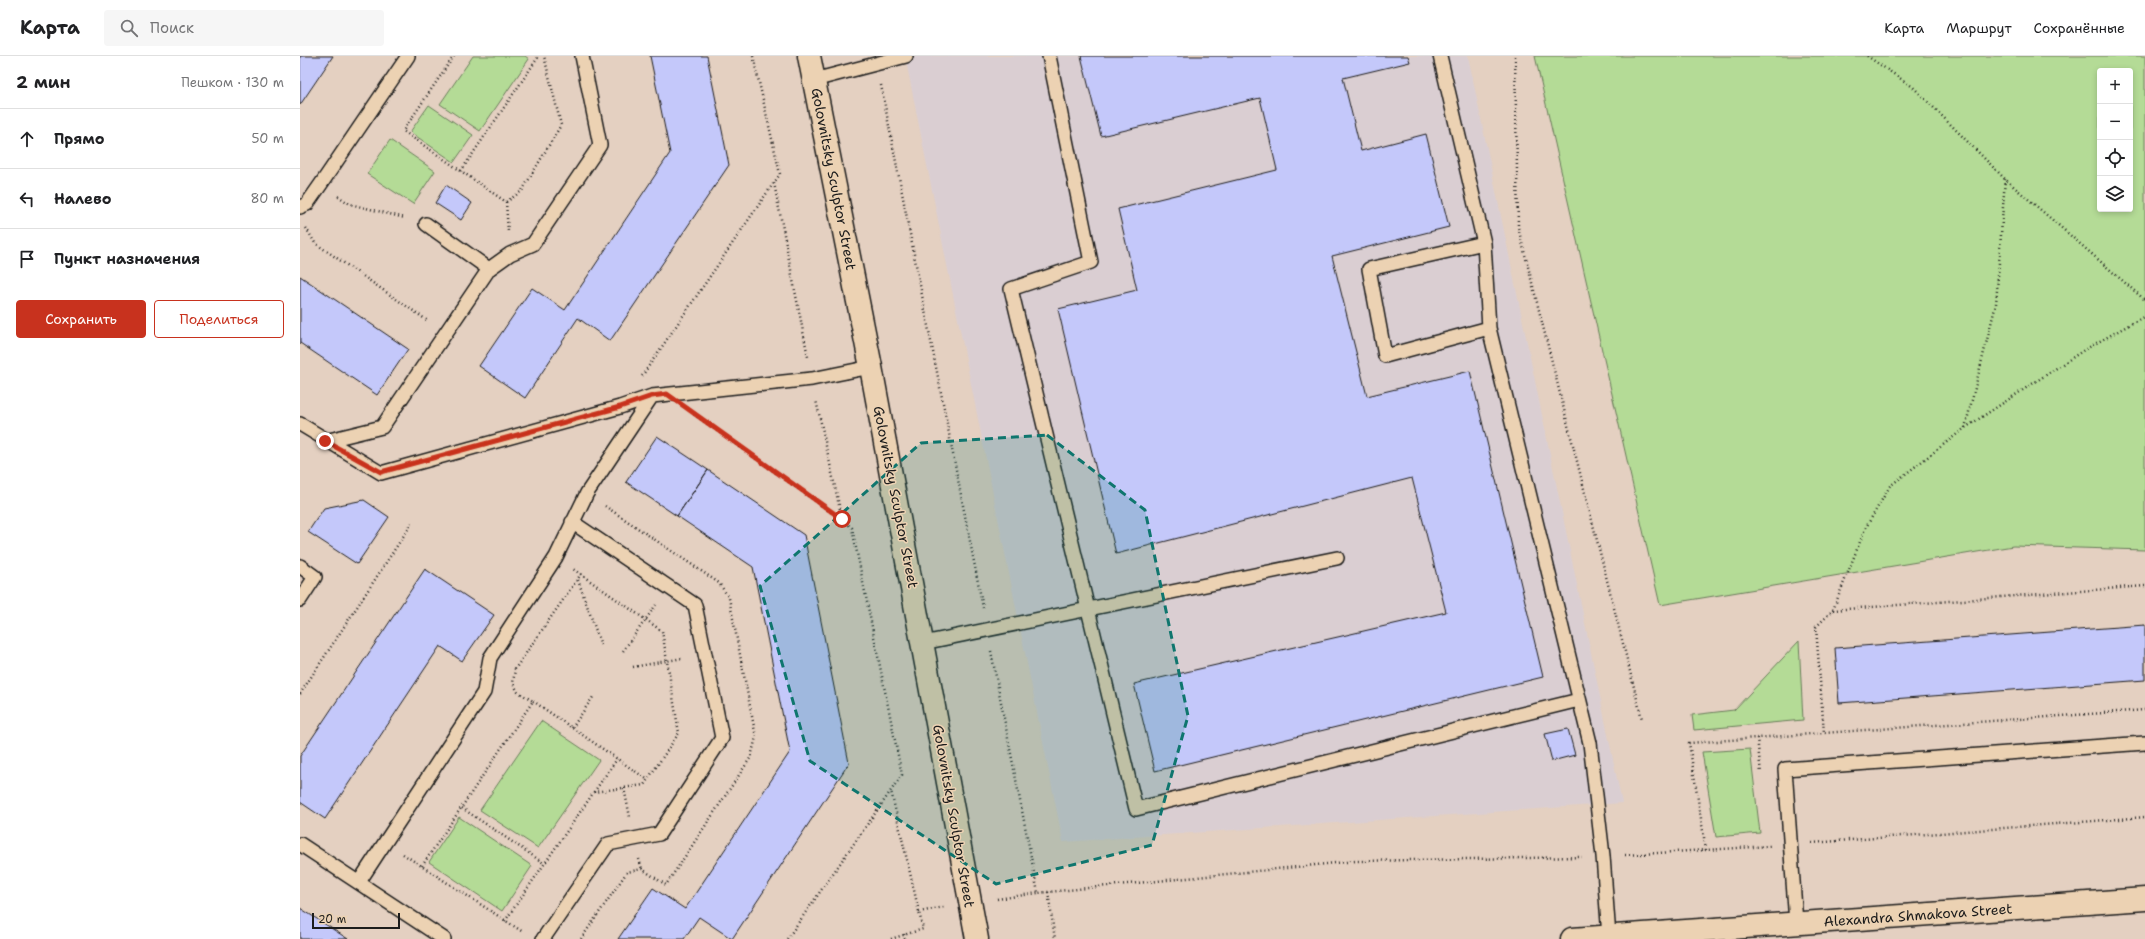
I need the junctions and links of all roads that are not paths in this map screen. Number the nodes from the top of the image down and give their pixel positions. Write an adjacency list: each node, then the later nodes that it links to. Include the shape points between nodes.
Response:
1 (408, 56): 8 (lane, via 322,184 307,204)
2 (582, 56): 11 (lane, via 600,145 534,244 510,254)
3 (809, 56): 7 (street, Golovnitsky Sculptor Street)
4 (906, 56): 7 (lane)
5 (1049, 56): 21 (lane, via 1090,262 1011,289)
6 (1440, 56): 10 (lane)
7 (814, 80): 13 (street, Golovnitsky Sculptor Street)
8 (300, 207)
9 (426, 224): 11 (lane)
10 (1484, 243): 12 (lane); 12 (lane, via 1369,270 1385,356)
11 (489, 269): 16 (lane, via 382,427)
12 (1489, 328): 23 (lane)
13 (871, 366): 14 (lane, via 812,379); 22 (street, Golovnitsky Sculptor Street)
14 (652, 396): 16 (lane, via 381,472); 17 (lane, via 587,493)
15 (300, 424): 16 (lane)
16 (325, 441)
17 (572, 522): 26 (lane, via 556,557 490,658 484,692); 32 (lane, via 695,605 722,738 659,834 608,844)
18 (1337, 558): 21 (lane)
19 (300, 566): 20 (lane, via 315,577)
20 (300, 600)
21 (1089, 609): 22 (lane); 23 (lane, via 1136,809)
22 (923, 643): 33 (street, Golovnitsky Sculptor Street)
23 (1579, 700): 30 (lane, via 1590,743)
24 (2145, 743): 28 (lane, via 1784,769)
25 (300, 844): 26 (lane)
26 (359, 882): 31 (lane)
27 (2145, 899): 28 (street, Alexandra Shmakova Street)
28 (1796, 923): 29 (street, Alexandra Shmakova Street)
29 (1707, 934): 30 (street, Alexandra Shmakova Street)
30 (1609, 937): 34 (street, Alexandra Shmakova Street)
31 (444, 939)
32 (543, 939)
33 (977, 939)
34 (1572, 939)

